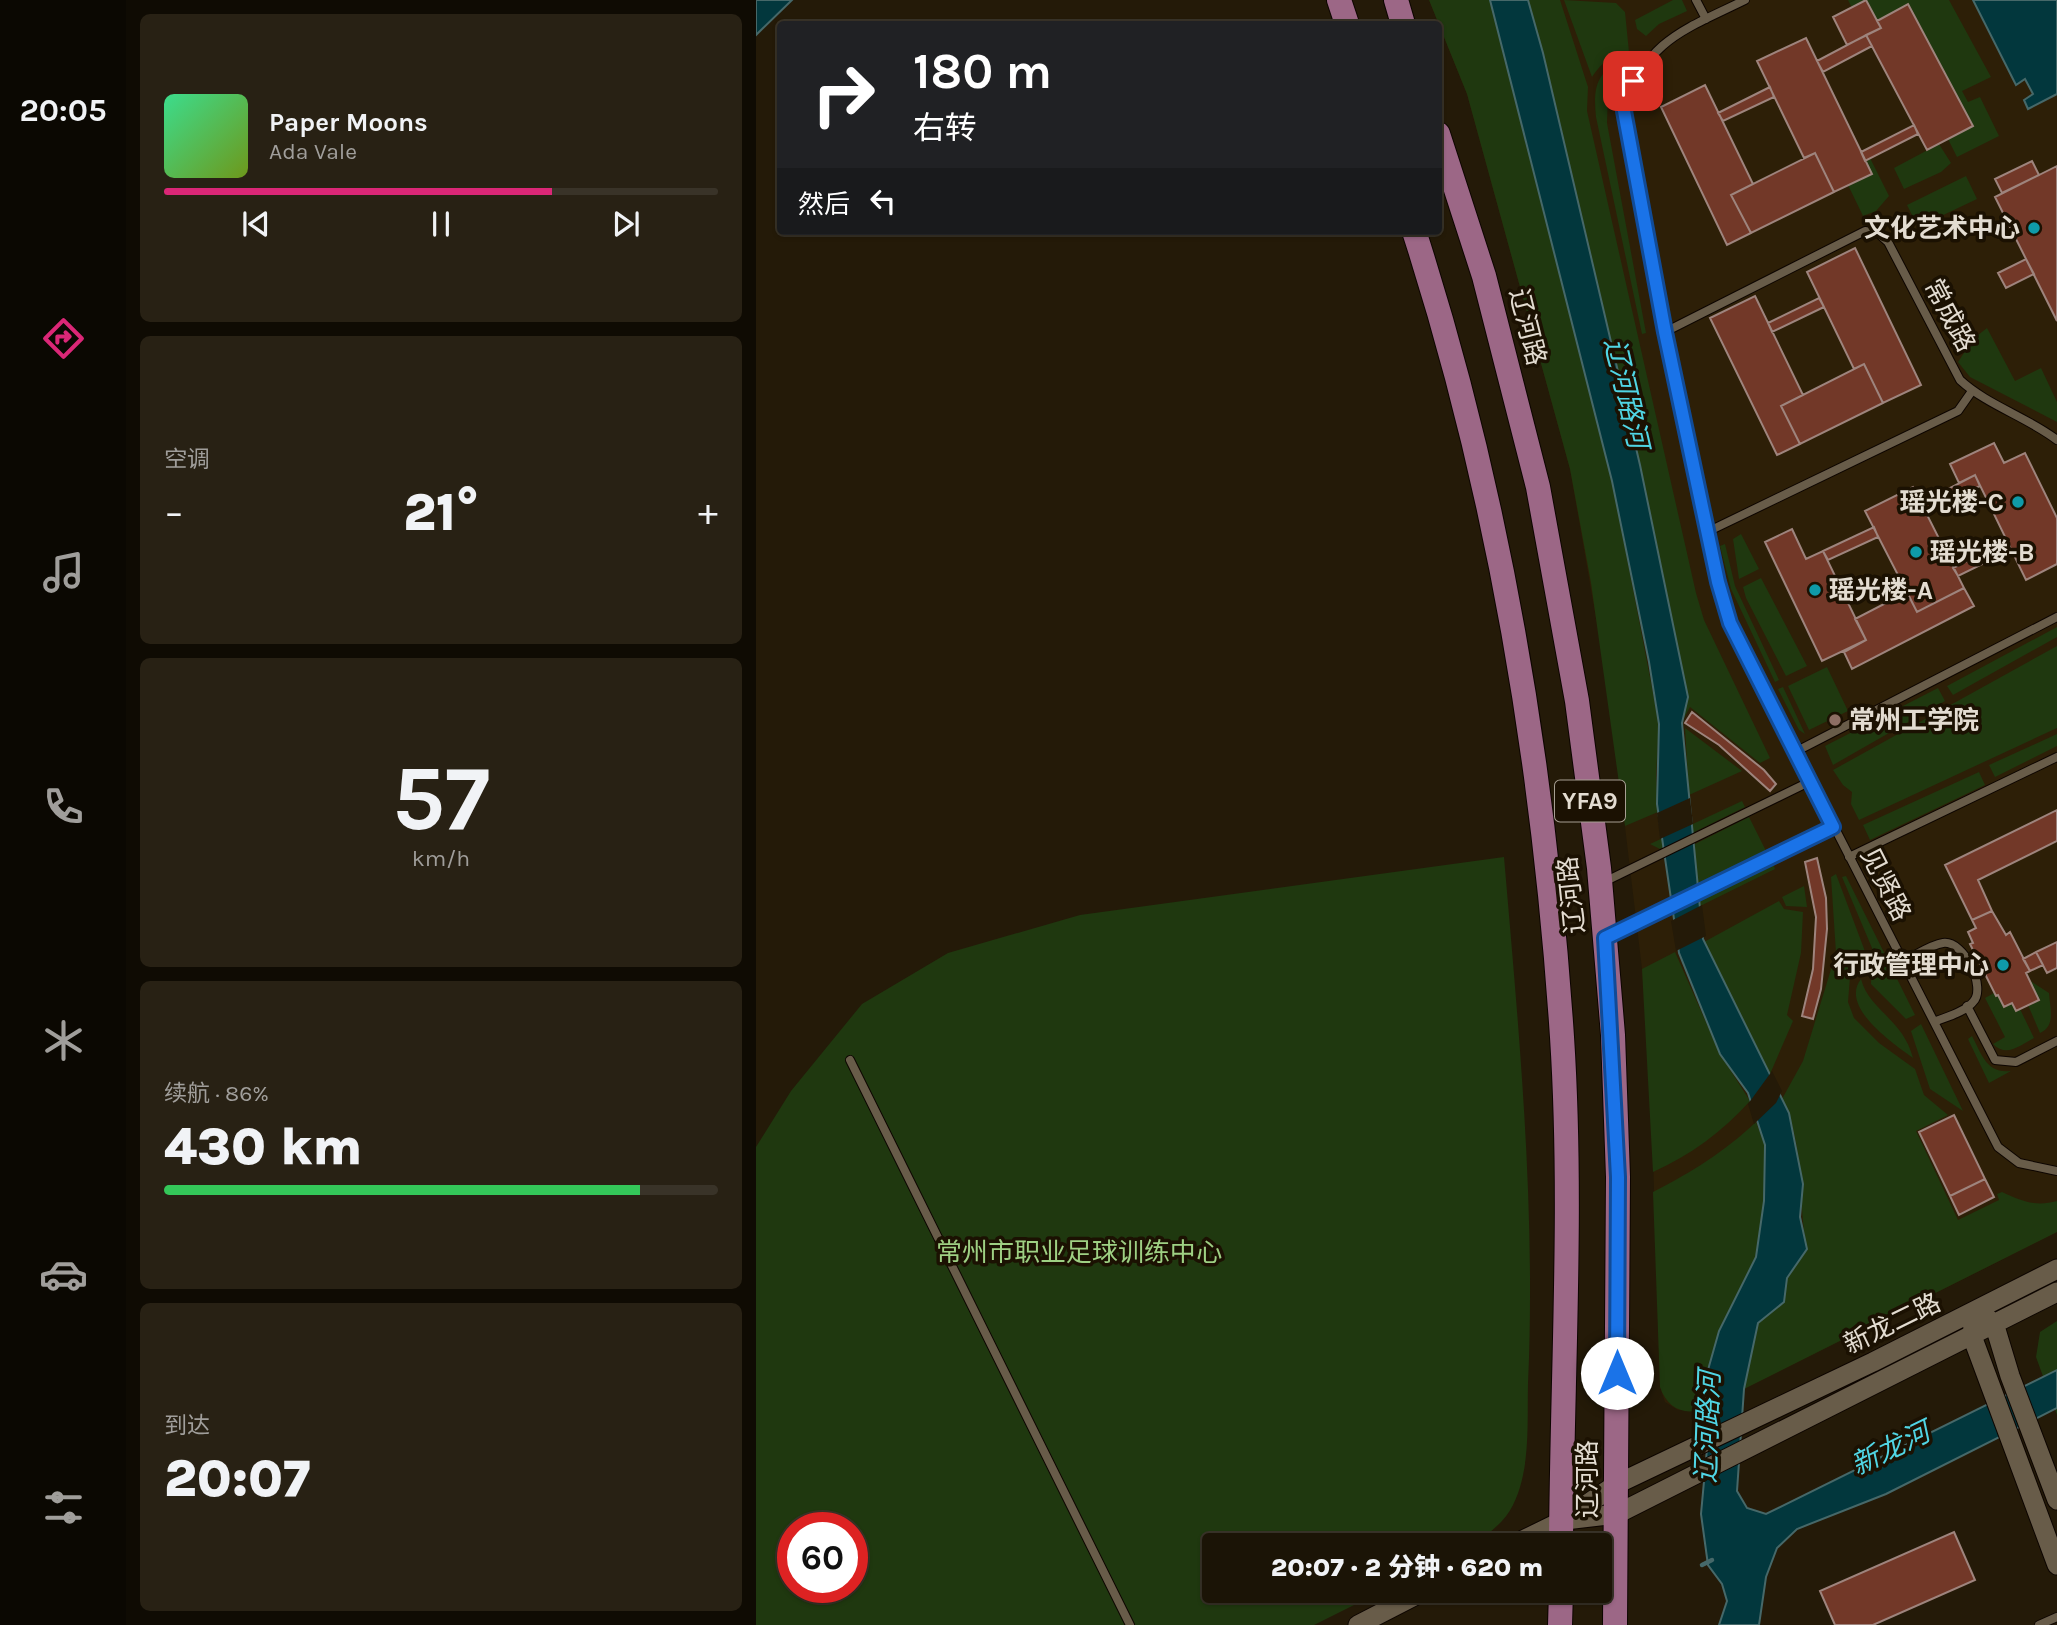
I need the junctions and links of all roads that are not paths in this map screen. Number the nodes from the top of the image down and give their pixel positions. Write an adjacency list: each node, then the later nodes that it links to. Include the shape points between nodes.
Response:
1 (1339, 0): 6 (main road)
2 (1396, 0): 7 (main road)
3 (1696, 0): 5 (lane)
4 (1745, 0): 5 (lane, 见贤路)
5 (1706, 19): 10 (lane, 见贤路, via 1678,31 1654,52 1633,81 1624,111)
6 (1346, 21)
7 (1403, 21)
8 (1442, 146): 20 (main road, 辽河路 / YFA9, via 1484,276 1538,487 1577,701)
9 (1415, 235): 36 (main road, 辽河路 / YFA9, via 1488,505 1526,710 1548,881 1562,1040)
10 (1665, 332): 11 (lane, 常成路, via 1864,231 1878,233 1888,242 1960,380); 13 (lane, 见贤路)
11 (1972, 391): 12 (lane, 常成路); 13 (lane, via 1958,411)
12 (2057, 440)
13 (1707, 532): 15 (lane, 见贤路, via 1730,623)
14 (2057, 617): 15 (lane)
15 (1795, 752): 17 (lane, 见贤路)
16 (2057, 757): 19 (lane)
17 (1810, 782): 18 (lane, 见贤路); 20 (lane)
18 (1833, 827): 19 (lane, 见贤路); 21 (lane)
19 (1849, 857): 22 (lane, 见贤路)
20 (1600, 884): 21 (main road, 辽河路 / YFA9)
21 (1605, 938): 33 (main road, 辽河路 / YFA9, via 1618,1177)
22 (1903, 961): 23 (lane, via 1943,943 1962,952 1978,984 1978,995); 24 (lane, 见贤路)
23 (1967, 1006): 24 (lane); 25 (lane, via 1995,1060 2016,1062)
24 (1934, 1022): 27 (lane, 见贤路, via 1998,1147 2019,1163)
25 (2057, 1041)
26 (850, 1060): 41 (lane)
27 (2055, 1172)
28 (2057, 1269): 30 (street, 新龙二路)
29 (2057, 1292): 31 (street, 新龙二路)
30 (1975, 1311): 31 (street); 32 (street); 33 (street, 新龙二路)
31 (1994, 1323): 32 (street, 新龙二路); 34 (street)
32 (1972, 1336): 35 (street, 新龙二路); 37 (street)
33 (1616, 1484): 35 (main road, 辽河路 / YFA9); 36 (street, 新龙二路)
34 (2057, 1500)
35 (1617, 1514): 36 (street); 44 (main road, 辽河路 / YFA9)
36 (1562, 1533)
37 (2057, 1565)
38 (1401, 1603): 42 (street)
39 (1561, 1603): 43 (main road)
40 (2057, 1617): 45 (lane)
41 (1130, 1625)
42 (1358, 1625)
43 (1560, 1625)
44 (1615, 1625)
45 (2039, 1625)

